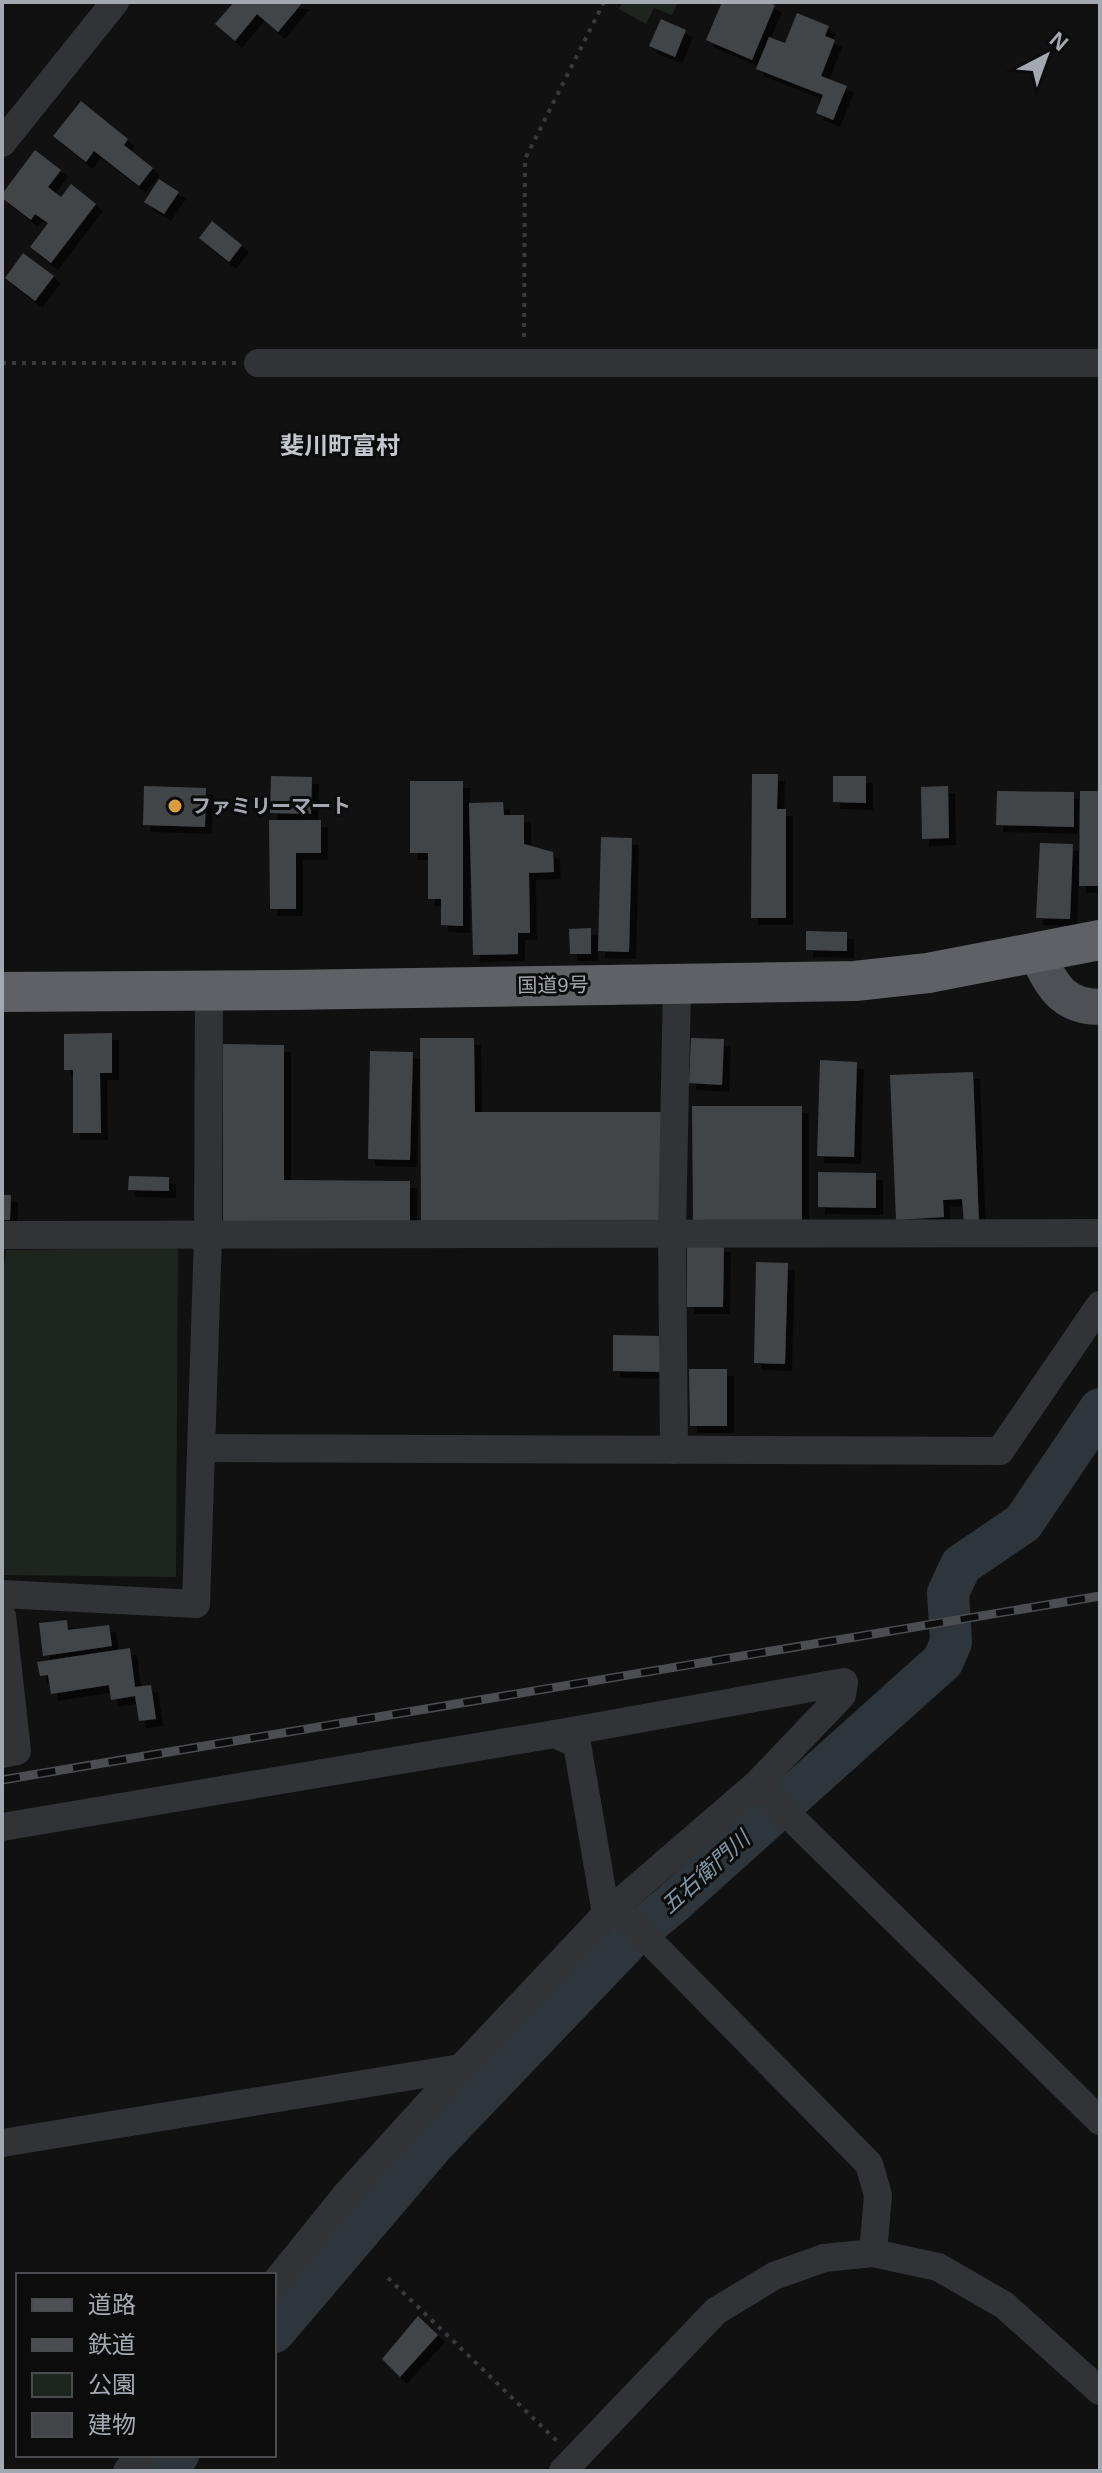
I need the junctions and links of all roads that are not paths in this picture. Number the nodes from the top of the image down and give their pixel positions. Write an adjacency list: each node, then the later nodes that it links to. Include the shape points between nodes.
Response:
1 (115, 2): 2 (street)
2 (2, 143)
3 (258, 363): 4 (street)
4 (1100, 363)
5 (1100, 940): 6 (highway, 国道9号)
6 (1036, 954): 7 (highway, 国道9号, via 855,981); 10 (main road, via 1056,990 1086,1007)
7 (677, 984): 8 (highway, 国道9号); 11 (street)
8 (209, 991): 9 (highway, 国道9号); 14 (street)
9 (2, 992)
10 (1100, 1007)
11 (672, 1233): 12 (street); 14 (street); 17 (street)
12 (1100, 1233)
13 (2, 1235): 14 (street)
14 (208, 1236): 16 (street)
15 (1100, 1305): 17 (street, via 1000,1451)
16 (202, 1448): 17 (street); 18 (street, via 196,1604)
17 (674, 1450)
18 (2, 1594)
19 (2, 1616): 21 (street, via 17,1751)
20 (555, 1734): 22 (street, via 844,1682 842,1695); 23 (street); 24 (street, via 577,1744)
21 (2, 1754)
22 (757, 1784): 24 (street); 26 (street)
23 (2, 1827)
24 (606, 1914): 25 (street); 28 (street, via 622,1913 869,2164 878,2195)
25 (461, 2068): 27 (street); 29 (street)
26 (1100, 2121)
27 (2, 2143)
28 (873, 2253): 30 (street, via 938,2267 1004,2305); 31 (street, via 824,2258 774,2276 716,2311)
29 (276, 2282)
30 (1100, 2391)
31 (569, 2465)

